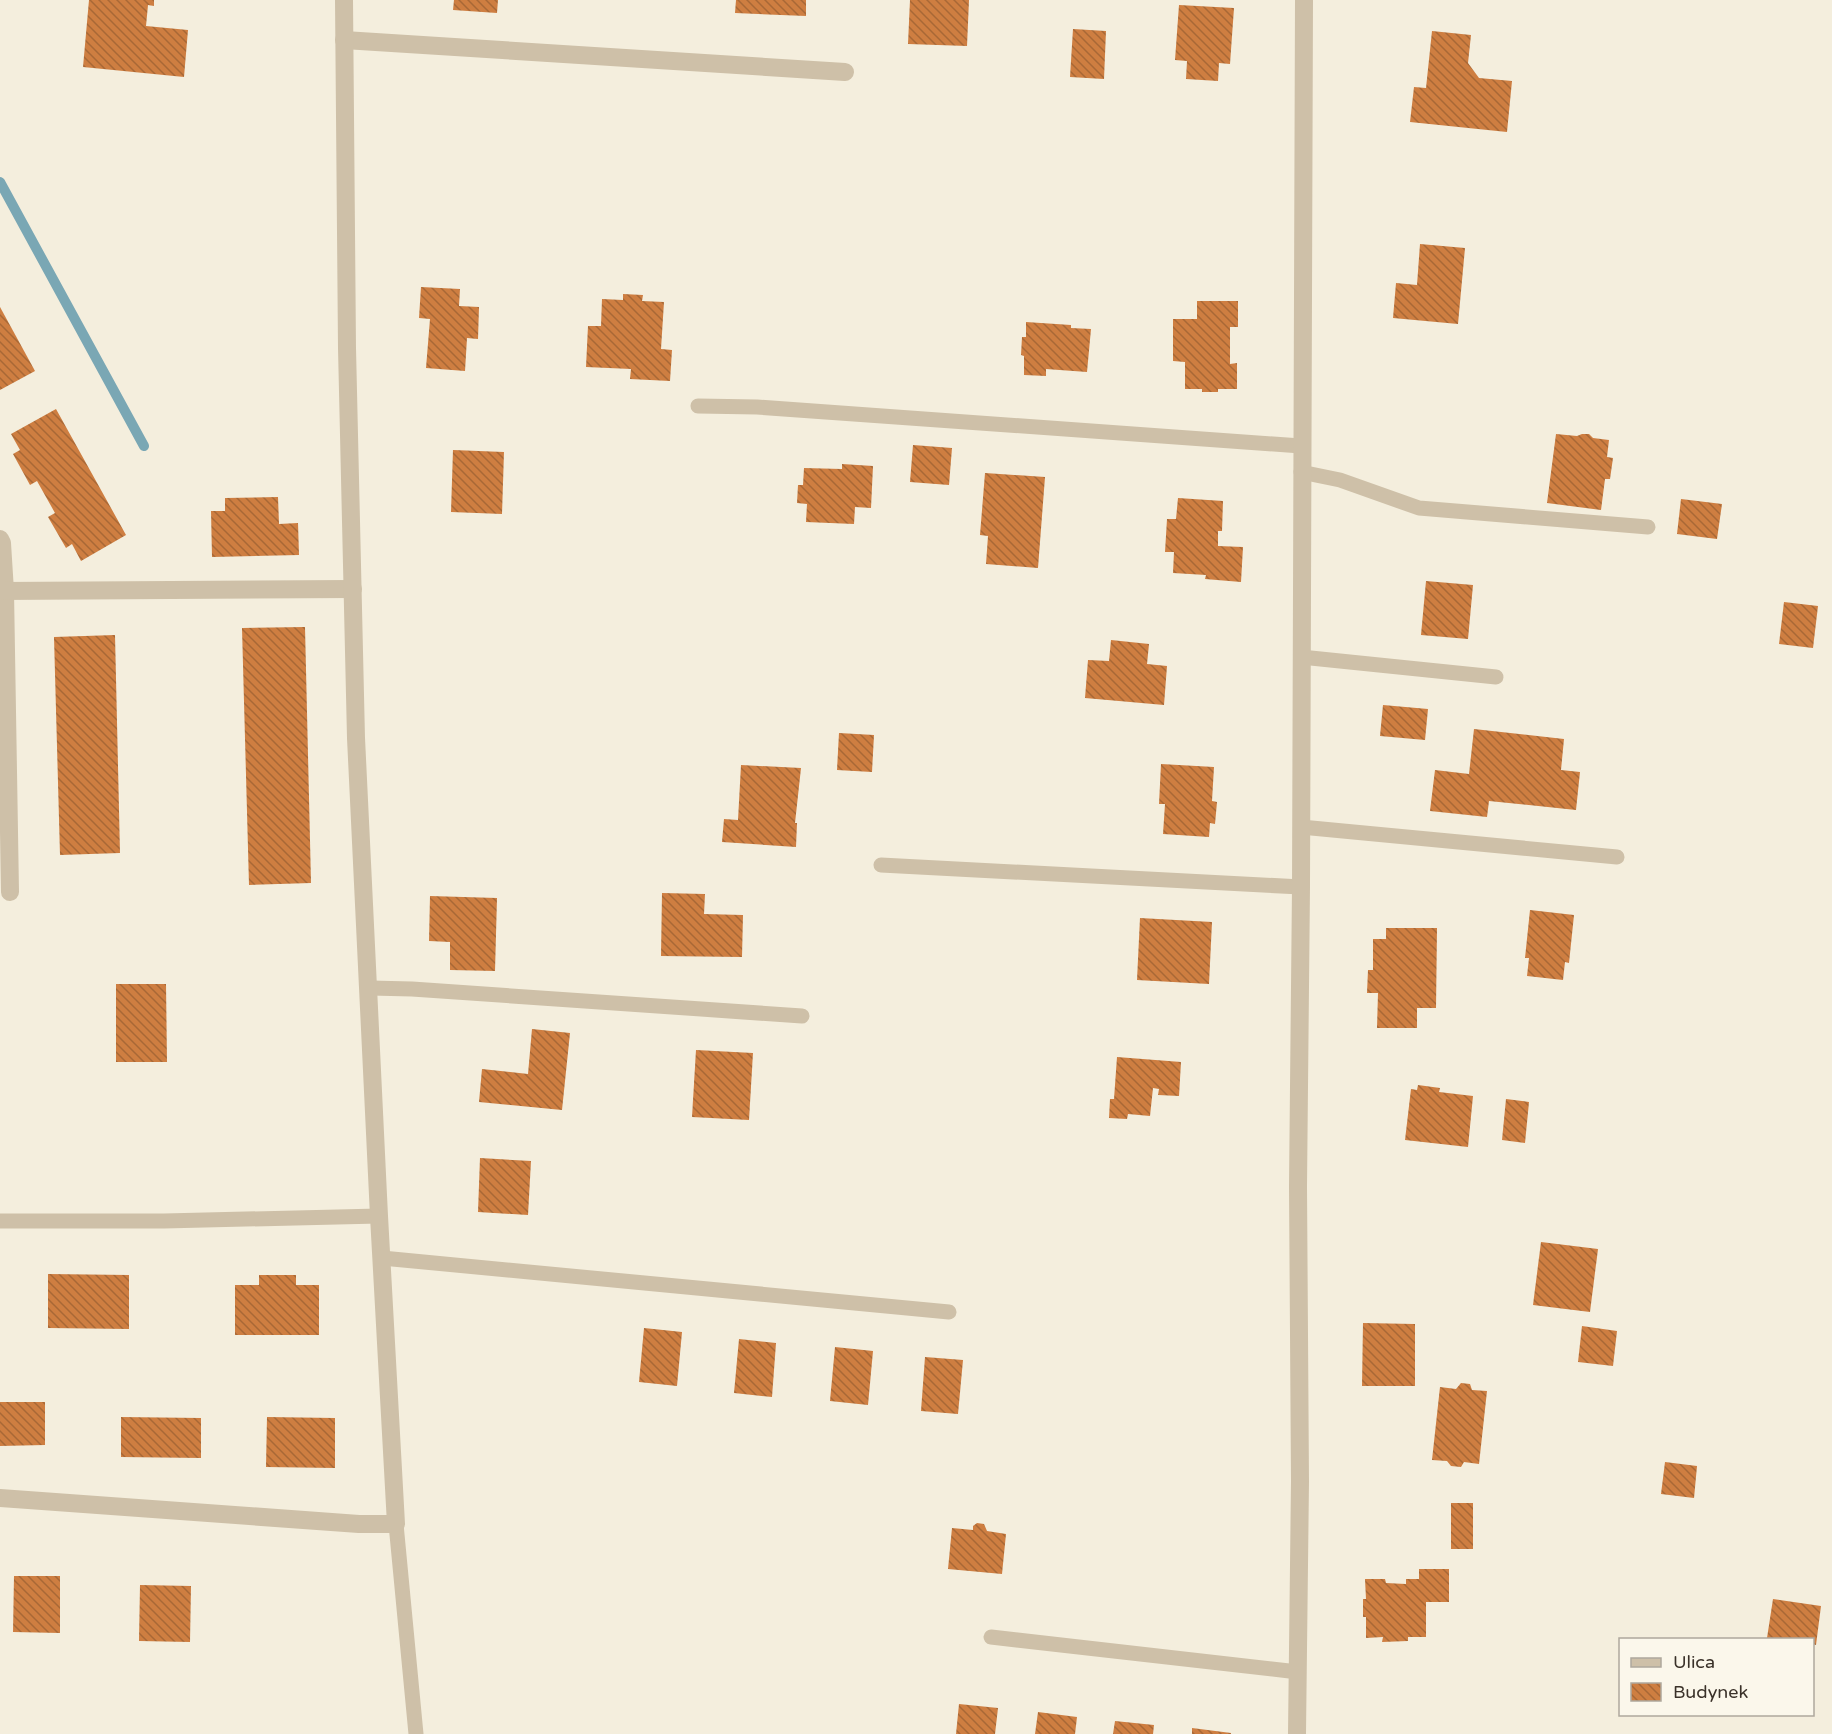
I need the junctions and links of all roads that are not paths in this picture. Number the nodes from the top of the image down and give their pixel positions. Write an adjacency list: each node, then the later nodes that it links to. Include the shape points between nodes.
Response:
1 (345, 0): 3 (street)
2 (1304, 0): 6 (street)
3 (344, 40): 4 (street); 10 (street)
4 (845, 72)
5 (698, 406): 6 (lane)
6 (1301, 446): 7 (street)
7 (1301, 472): 8 (lane, via 1340,480 1419,508); 12 (street)
8 (1648, 526)
9 (0, 539): 11 (street)
10 (353, 589): 11 (street); 19 (street)
11 (2, 591): 18 (street)
12 (1301, 657): 13 (lane); 14 (street)
13 (1496, 677)
14 (1301, 827): 15 (lane); 17 (street)
15 (1617, 857)
16 (881, 865): 17 (lane)
17 (1301, 886): 28 (street)
18 (9, 892)
19 (369, 988): 20 (lane); 21 (street)
20 (802, 1016)
21 (379, 1216): 22 (lane); 23 (street)
22 (0, 1221)
23 (382, 1258): 24 (lane); 26 (street)
24 (949, 1312)
25 (0, 1498): 26 (street)
26 (396, 1524): 29 (lane)
27 (991, 1637): 28 (lane)
28 (1298, 1672): 30 (street)
29 (416, 1734)
30 (1297, 1734)

